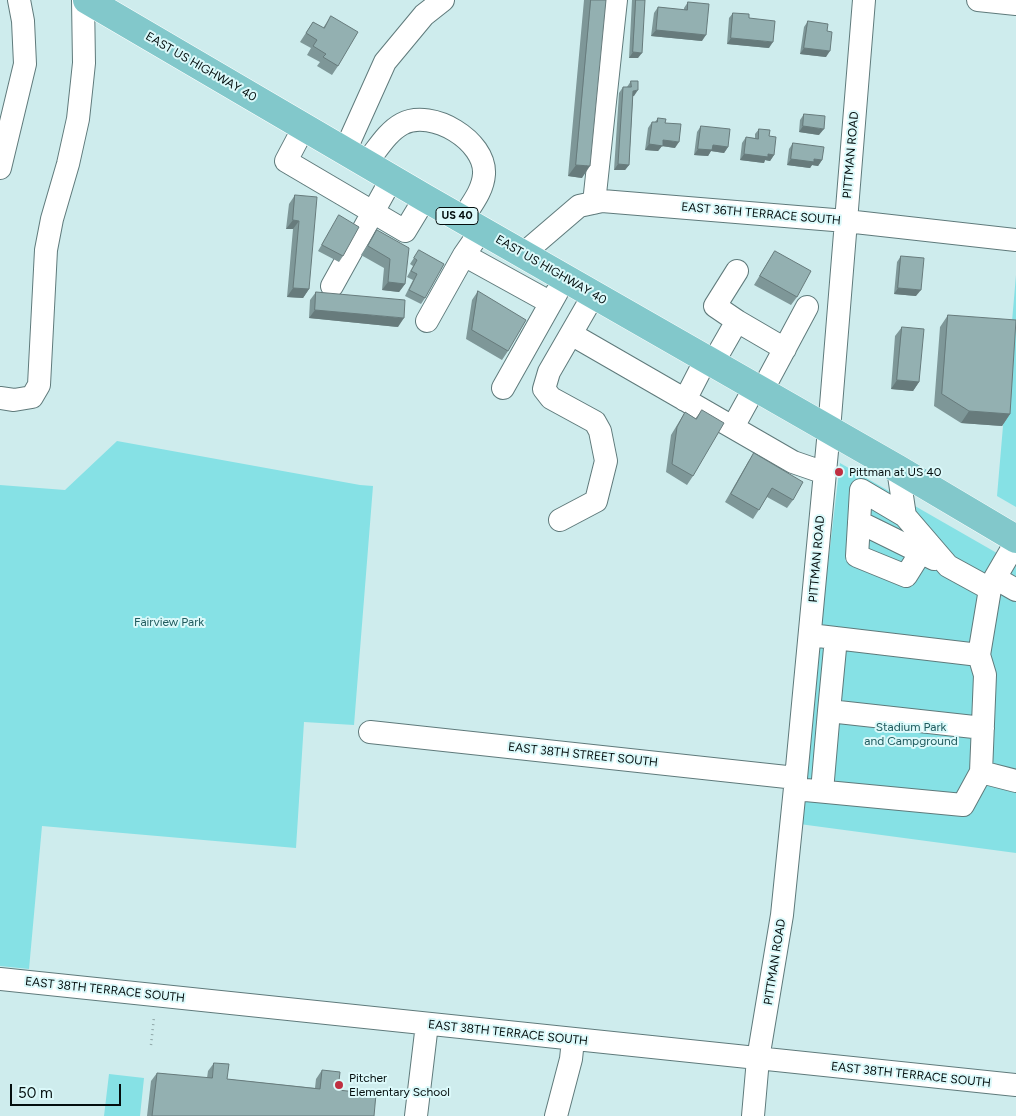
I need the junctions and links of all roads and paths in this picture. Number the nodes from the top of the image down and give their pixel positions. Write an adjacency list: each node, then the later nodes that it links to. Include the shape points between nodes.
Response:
1 (19, 0): 10 (street, via 25,64)
2 (85, 0): 8 (main road, EAST US HIGHWAY 40 / US 40); 33 (street, via 84,63 78,119 46,250 39,385 32,397)
3 (443, 0): 9 (street, via 424,15 385,62)
4 (616, 0): 13 (street)
5 (864, 0): 15 (street, PITTMAN ROAD)
6 (978, 0): 7 (street)
7 (1016, 4)
8 (304, 127): 9 (main road, EAST US HIGHWAY 40 / US 40); 14 (street, via 286,161)
9 (356, 157): 11 (main road, EAST US HIGHWAY 40 / US 40); 16 (street, via 408,122 434,122 458,133 476,148 484,172)
10 (0, 168)
11 (392, 178): 12 (main road, EAST US HIGHWAY 40 / US 40); 14 (street)
12 (425, 198): 14 (street, via 405,231); 16 (main road, EAST US HIGHWAY 40 / US 40)
13 (594, 203): 15 (street, EAST 36TH TERRACE SOUTH, via 602,201); 18 (street, EAST 36TH TERRACE SOUTH, via 579,206)
14 (374, 212): 22 (street)
15 (846, 221): 17 (street, EAST 36TH TERRACE SOUTH); 36 (street, PITTMAN ROAD)
16 (472, 224): 18 (main road, EAST US HIGHWAY 40 / US 40); 19 (street)
17 (1016, 240)
18 (523, 254): 21 (main road, EAST US HIGHWAY 40 / US 40)
19 (464, 255): 24 (street); 26 (street)
20 (737, 271): 27 (street, via 715,306)
21 (564, 277): 23 (main road, EAST US HIGHWAY 40 / US 40); 24 (street)
22 (332, 286)
23 (594, 294): 28 (street); 30 (main road, EAST US HIGHWAY 40 / US 40)
24 (550, 304): 31 (street)
25 (807, 307): 29 (street)
26 (427, 321)
27 (737, 321): 29 (street); 30 (street)
28 (571, 334): 34 (street); 40 (street, via 549,372 544,388 551,398 595,422 606,461 596,501)
29 (785, 348): 32 (street)
30 (710, 361): 32 (main road, EAST US HIGHWAY 40 / US 40); 34 (street)
31 (503, 388)
32 (758, 389): 35 (street); 36 (main road, EAST US HIGHWAY 40 / US 40)
33 (0, 398)
34 (685, 400): 35 (street)
35 (733, 427): 38 (street, via 793,462)
36 (829, 430): 37 (main road, EAST US HIGHWAY 40 / US 40); 38 (street, PITTMAN ROAD)
37 (898, 469): 39 (street); 42 (main road, EAST US HIGHWAY 40 / US 40)
38 (825, 473): 47 (street, PITTMAN ROAD)
39 (905, 516): 41 (street, via 861,490); 44 (street)
40 (560, 520)
41 (859, 522): 43 (street); 43 (street, via 857,556 906,576)
42 (1016, 541): 45 (street)
43 (921, 552): 44 (street)
44 (948, 566): 45 (street)
45 (992, 584): 46 (street); 49 (street)
46 (1016, 590)
47 (810, 635): 48 (street); 55 (street, PITTMAN ROAD)
48 (836, 638): 49 (street); 50 (street)
49 (979, 655): 51 (street, via 985,675)
50 (829, 711): 51 (street); 56 (street)
51 (983, 728): 53 (street)
52 (370, 732): 55 (street, EAST 38TH STREET SOUTH)
53 (981, 772): 54 (street); 56 (street, EAST 38TH STREET SOUTH, via 963,805)
54 (1016, 781)
55 (796, 784): 56 (street, EAST 38TH STREET SOUTH); 62 (street, PITTMAN ROAD, via 782,915)
56 (822, 791)
57 (0, 979): 59 (street, EAST 38TH TERRACE SOUTH)
58 (154, 1016): 61 (path)
59 (427, 1024): 60 (street, EAST 38TH TERRACE SOUTH); 64 (street)
60 (572, 1040): 62 (street, EAST 38TH TERRACE SOUTH); 65 (street, via 571,1059)
61 (151, 1045)
62 (758, 1060): 63 (street, EAST 38TH TERRACE SOUTH); 66 (street, PITTMAN ROAD)
63 (1016, 1085)
64 (416, 1116)
65 (556, 1116)
66 (753, 1116)

